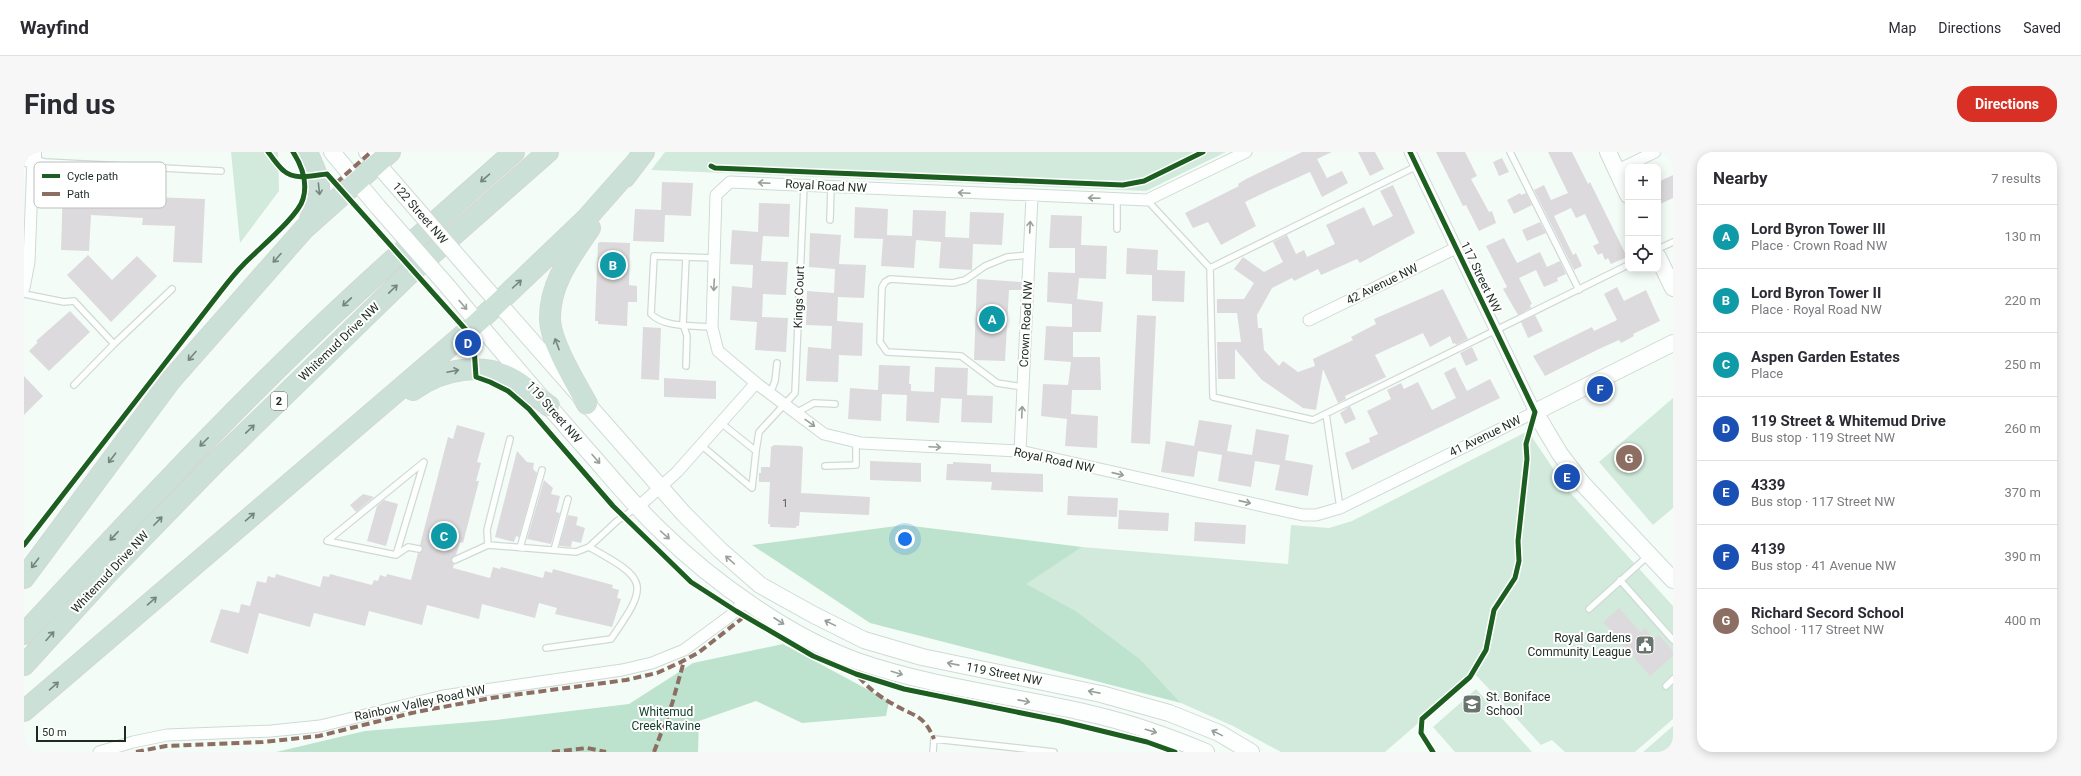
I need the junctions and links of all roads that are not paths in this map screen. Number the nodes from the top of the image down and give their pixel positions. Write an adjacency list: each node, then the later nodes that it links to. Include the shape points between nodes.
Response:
1 (307, 152): 26 (highway, one-way to 26, via 317,175 320,197)
2 (332, 152): 18 (main road)
3 (514, 152): 92 (highway, Whitemud Drive NW / 2, one-way to 92, via 394,258 312,335 190,456)
4 (548, 152): 95 (highway, Whitemud Drive NW / 2, one-way to 4, via 106,575 221,457 406,277)
5 (1246, 152): 24 (street)
6 (1410, 152): 14 (street, 117 Street NW)
7 (1510, 152): 42 (lane)
8 (1608, 152): 16 (main road)
9 (1655, 152): 16 (street)
10 (30, 156): 13 (lane); 29 (street)
11 (378, 156): 18 (highway); 38 (main road, 122 Street NW, bridge, via 400,191)
12 (638, 159): 44 (highway, one-way to 12, via 586,219); 58 (highway, one-way to 12, via 568,369 550,321 554,288 571,255)
13 (45, 162)
14 (1417, 166): 30 (street, 117 Street NW); 37 (lane)
15 (166, 168): 17 (lane)
16 (1616, 170): 21 (main road)
17 (221, 171)
18 (356, 181): 26 (highway); 46 (main road, 119 Street NW, one-way to 46, bridge)
19 (804, 185): 20 (street, Royal Road NW); 34 (street, Royal Road NW, one-way to 34, via 730,182 716,195); 60 (lane, Kings Court, via 795,393)
20 (831, 186): 22 (street, Royal Road NW, one-way to 20); 25 (lane)
21 (1625, 188)
22 (1032, 196): 23 (street, Royal Road NW, one-way to 22); 32 (street, Crown Road NW, one-way to 22)
23 (1117, 199): 24 (street, Royal Road NW); 27 (lane)
24 (1147, 200): 37 (lane)
25 (830, 220)
26 (304, 229): 86 (highway, one-way to 86, via 171,380)
27 (1117, 229)
28 (1673, 242): 31 (lane)
29 (27, 245): 39 (street)
30 (1456, 248): 45 (street, 42 Avenue NW); 49 (street, 117 Street NW)
31 (1661, 248)
32 (1029, 255): 56 (street, Crown Road NW); 56 (lane, via 1008,257 985,266 965,280 953,283 890,279 882,287 880,342 886,352 961,356 997,383)
33 (686, 257): 34 (lane); 47 (lane); 47 (lane, via 654,256 651,314 657,320)
34 (715, 258): 48 (street, Royal Road NW, one-way to 48)
35 (1661, 263): 40 (main road)
36 (1625, 266): 42 (lane)
37 (1210, 268): 64 (lane, via 1213,397 1313,420)
38 (473, 274): 44 (main road, 119 Street NW)
39 (24, 288)
40 (1673, 288)
41 (172, 289): 51 (lane)
42 (1579, 290): 49 (lane)
43 (24, 294): 51 (lane, via 64,302 74,301)
44 (497, 303): 46 (highway); 58 (main road, 119 Street NW)
45 (1309, 320)
46 (478, 322): 61 (main road, 119 Street NW); 71 (highway)
47 (683, 324): 48 (lane); 53 (lane, via 687,336)
48 (712, 326): 54 (street, Royal Road NW, via 718,351)
49 (1496, 331): 62 (street, 117 Street NW); 64 (lane)
50 (1673, 343): 62 (main road, 41 Avenue NW)
51 (114, 344): 55 (lane)
52 (777, 363): 57 (lane, via 775,381)
53 (686, 366)
54 (756, 383): 57 (street, Royal Road NW); 65 (street)
55 (74, 384)
56 (1023, 387): 70 (street, Crown Road NW, one-way to 56)
57 (770, 394): 60 (street, Royal Road NW)
58 (587, 404): 74 (main road, 119 Street NW)
59 (835, 404): 63 (lane, via 814,403)
60 (785, 405): 63 (street, Royal Road NW); 69 (lane, Kings Court, via 759,432)
61 (549, 406): 71 (highway, one-way to 61, via 418,386 449,372 476,369 502,374); 76 (main road, 119 Street NW, one-way to 76)
62 (1535, 412): 77 (street, 41 Avenue NW); 84 (main road, 117 Street NW, via 1560,454 1582,483)
63 (796, 413): 67 (street, Royal Road NW, one-way to 67, via 824,434)
64 (1326, 414): 77 (lane)
65 (721, 423): 68 (street); 69 (lane)
66 (510, 439): 78 (lane, via 486,530)
67 (856, 442): 70 (street, Royal Road NW, one-way to 70); 72 (lane, via 856,464)
68 (701, 445): 69 (lane, Kings Court, via 752,488); 74 (street)
69 (756, 451)
70 (1020, 451): 77 (street, Royal Road NW, one-way to 77, via 1303,515 1316,515)
71 (326, 452): 98 (highway, one-way to 71)
72 (825, 466)
73 (542, 470): 80 (lane)
74 (660, 488): 76 (street); 89 (main road, 119 Street NW, one-way to 74, via 720,550)
75 (568, 499): 82 (lane)
76 (638, 507): 79 (lane, via 617,521); 90 (main road, 119 Street NW, one-way to 90, via 661,532 701,567)
77 (1340, 508)
78 (488, 545): 80 (lane); 85 (lane)
79 (589, 547): 82 (lane, via 576,552); 94 (lane, via 622,565 637,582 638,592 632,609 610,639)
80 (520, 548): 82 (lane)
81 (419, 549): 83 (lane, via 408,547)
82 (554, 550)
83 (396, 555): 83 (lane, via 400,541 424,462 327,541)
84 (1649, 555): 87 (lane); 88 (main road, 117 Street NW)
85 (455, 560)
86 (24, 578)
87 (1620, 580): 91 (lane); 93 (lane)
88 (1673, 580)
89 (760, 584): 90 (main road); 103 (main road, 119 Street NW, one-way to 89, via 1219,733 1169,713 1101,694 922,657 864,640)
90 (746, 600): 99 (street, Rainbow Valley Road NW, via 730,616 684,650 652,663 622,670 443,696 320,726 271,731 167,735); 102 (main road, 119 Street NW, one-way to 102, via 803,637 856,661 914,678 1096,715 1164,734)
91 (1589, 609)
92 (24, 634)
93 (1673, 640)
94 (546, 648)
95 (24, 665)
96 (1673, 679): 97 (lane)
97 (1666, 686)
98 (24, 711)
99 (99, 752)
100 (933, 752): 101 (lane, via 934,739)
101 (1054, 752)
102 (1206, 752)
103 (1251, 752)

